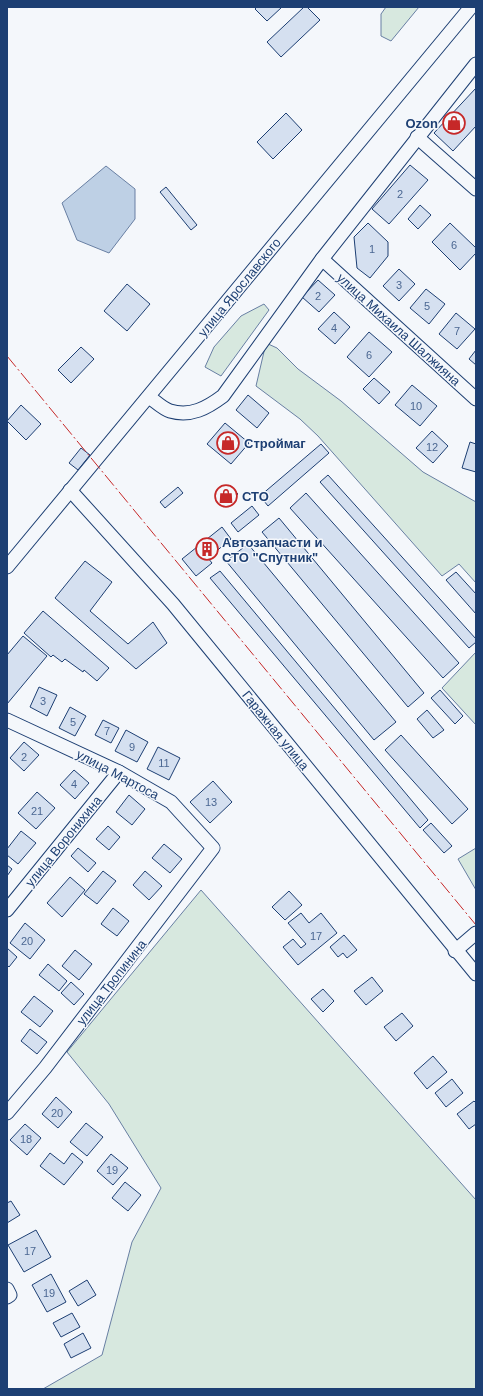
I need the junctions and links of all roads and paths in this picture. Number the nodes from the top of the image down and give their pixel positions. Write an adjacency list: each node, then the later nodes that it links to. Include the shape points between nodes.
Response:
1 (471, 7): 6 (street, улица Ярославского)
2 (476, 64): 3 (street)
3 (417, 137): 4 (street); 5 (street)
4 (476, 190)
5 (322, 259): 6 (street, via 223,396 208,407 188,414 169,411); 7 (street, улица Михаила Шалжияна)
6 (149, 396): 8 (street, улица Ярославского)
7 (476, 399)
8 (70, 490): 9 (street, улица Ярославского); 15 (street, Гаражная улица, via 173,604)
9 (7, 567)
10 (7, 720): 11 (street, улица Мартоса)
11 (119, 772): 12 (street, улица Мартоса, via 171,802); 13 (street, улица Воронихина)
12 (213, 848): 17 (street, улица Тропинина)
13 (7, 910)
14 (476, 933): 15 (street)
15 (456, 951): 16 (street, Гаражная улица)
16 (476, 974)
17 (7, 1113)

